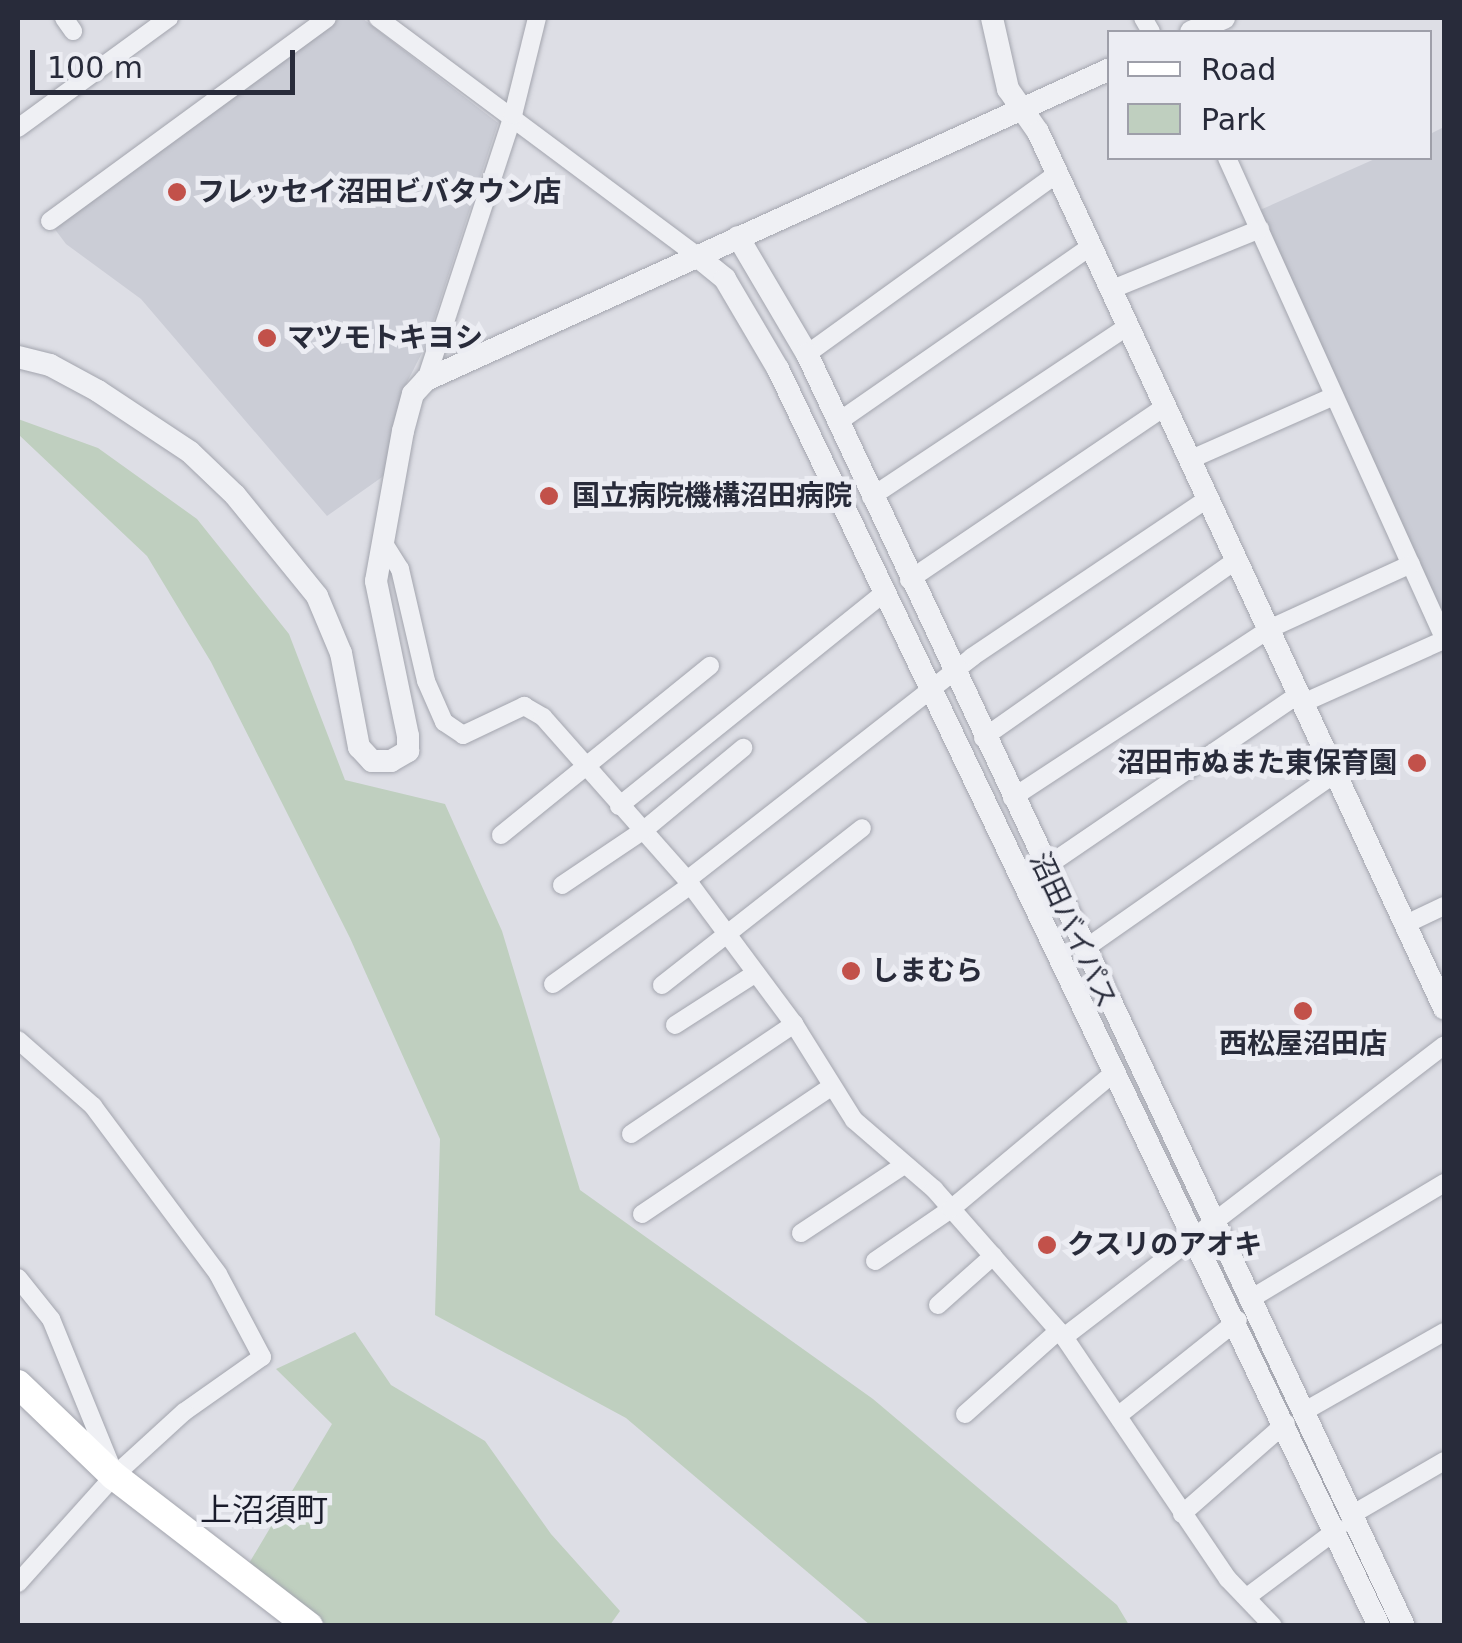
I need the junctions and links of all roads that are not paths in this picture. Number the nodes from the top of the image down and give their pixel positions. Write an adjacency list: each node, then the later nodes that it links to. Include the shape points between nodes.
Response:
1 (168, 18): 11 (street)
2 (327, 18): 14 (street)
3 (378, 18): 10 (street)
4 (536, 18): 10 (street)
5 (992, 18): 9 (street, via 1008,89)
6 (1224, 18): 7 (street)
7 (1195, 30)
8 (1107, 69): 9 (street)
9 (1024, 106): 13 (street); 16 (street)
10 (513, 115): 18 (street); 23 (street)
11 (18, 128)
12 (1229, 160): 15 (street)
13 (1057, 174): 17 (street); 21 (street)
14 (50, 221)
15 (1260, 228): 19 (street); 24 (street)
16 (738, 236): 18 (street); 21 (street, 沼田バイパス)
17 (1090, 247): 19 (street); 26 (street)
18 (697, 256): 23 (street); 34 (street, 沼田バイパス, via 725,280 778,369)
19 (1110, 290): 20 (street)
20 (1127, 327): 25 (street); 28 (street)
21 (807, 354): 26 (street, 沼田バイパス)
22 (18, 357): 30 (street, via 50,365 98,391 190,452 235,495 318,596 341,653 352,732 372,760 391,762 408,751 408,736 380,626 376,582)
23 (426, 380): 30 (street, via 412,394)
24 (1334, 396): 27 (street); 32 (street)
25 (1164, 407): 27 (street); 33 (street)
26 (838, 422): 28 (street, 沼田バイパス)
27 (1189, 460): 29 (street)
28 (872, 497): 33 (street, 沼田バイパス)
29 (1207, 499): 31 (street); 38 (street)
30 (382, 542): 43 (street, via 400,569 426,681 444,722 462,735 510,710 535,709)
31 (1236, 560): 35 (street); 41 (street)
32 (1411, 564): 35 (street); 36 (street)
33 (909, 580): 38 (street, 沼田バイパス)
34 (886, 591): 39 (street, 沼田バイパス); 46 (street)
35 (1269, 630): 40 (street); 45 (street)
36 (1444, 639): 40 (street)
37 (710, 666): 43 (street)
38 (952, 672): 39 (street); 41 (street, 沼田バイパス)
39 (932, 688): 51 (street); 65 (street, 沼田バイパス)
40 (1301, 698): 44 (street); 50 (street)
41 (984, 738): 45 (street, 沼田バイパス)
42 (743, 748): 48 (street)
43 (585, 772): 46 (street); 49 (street)
44 (1336, 773): 54 (street); 56 (street)
45 (1012, 798): 50 (street, 沼田バイパス)
46 (620, 806): 48 (street)
47 (862, 828): 55 (street)
48 (644, 830): 51 (street); 52 (street)
49 (501, 835)
50 (1044, 868): 56 (street, 沼田バイパス)
51 (689, 883): 55 (street); 58 (street)
52 (562, 886)
53 (1444, 906): 54 (street)
54 (1406, 924): 60 (street)
55 (730, 938): 57 (street); 59 (street)
56 (1083, 950): 72 (street, 沼田バイパス)
57 (756, 973): 61 (street); 62 (street)
58 (553, 984)
59 (662, 985)
60 (1444, 1004)
61 (794, 1024): 66 (street); 67 (street)
62 (675, 1025)
63 (18, 1040): 87 (street, via 93,1106 218,1274 262,1357 184,1412)
64 (1444, 1045): 72 (street)
65 (1115, 1072): 70 (street); 72 (street, 沼田バイパス)
66 (830, 1087): 68 (street, via 854,1120); 71 (street)
67 (631, 1134)
68 (904, 1165): 70 (street); 73 (street)
69 (1444, 1183): 77 (street)
70 (951, 1209): 74 (street); 75 (street)
71 (642, 1214)
72 (1203, 1226): 77 (street, 沼田バイパス); 79 (street, 沼田バイパス); 81 (street)
73 (801, 1233)
74 (993, 1256): 78 (street); 81 (street)
75 (875, 1261)
76 (18, 1278): 87 (street, via 52,1319)
77 (1252, 1298): 85 (street, 沼田バイパス)
78 (938, 1305)
79 (1238, 1320): 84 (street); 85 (street, 沼田バイパス)
80 (1444, 1332): 85 (street)
81 (1061, 1334): 83 (street); 84 (street)
82 (18, 1384): 87 (main road)
83 (965, 1414)
84 (1120, 1415): 88 (street)
85 (1296, 1417): 88 (street); 89 (street, 沼田バイパス)
86 (1444, 1461): 89 (street)
87 (114, 1476): 90 (street); 92 (main road)
88 (1182, 1514): 91 (street)
89 (1345, 1521): 91 (street); 94 (street, 沼田バイパス); 95 (street, 沼田バイパス)
90 (18, 1583)
91 (1247, 1597): 93 (street)
92 (309, 1626)
93 (1273, 1626)
94 (1379, 1626)
95 (1404, 1626)

